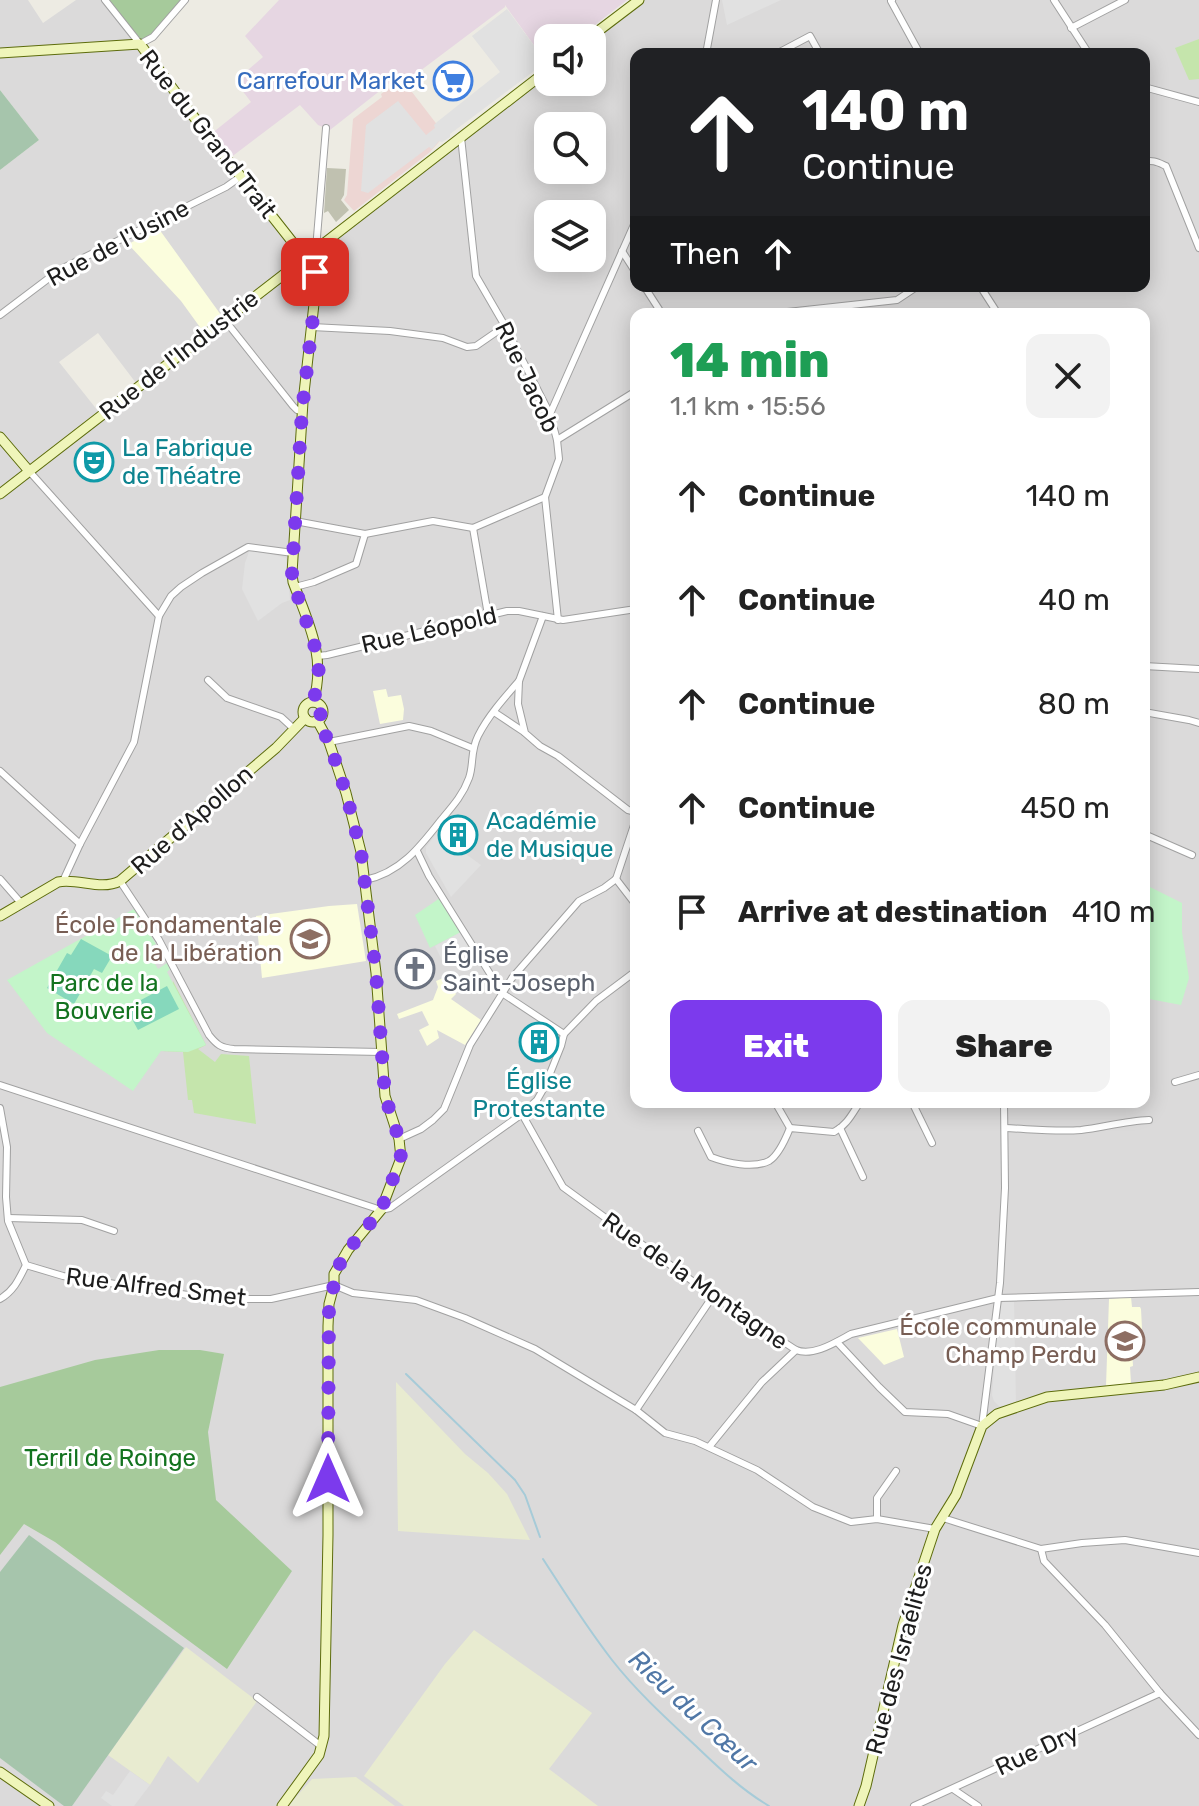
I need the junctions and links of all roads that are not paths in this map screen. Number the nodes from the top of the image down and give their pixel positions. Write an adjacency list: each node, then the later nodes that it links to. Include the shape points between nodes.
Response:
1 (105, 0): 10 (street)
2 (185, 0): 10 (street, via 153,37)
3 (639, 0): 8 (street)
4 (716, 0): 11 (street)
5 (892, 0): 14 (street)
6 (1054, 0): 9 (street)
7 (1125, 0): 9 (street)
8 (606, 25)
9 (1071, 28): 15 (street)
10 (140, 44): 16 (street, Rue du Grand Trait); 23 (street, Rue du Grand Trait)
11 (707, 48)
12 (787, 48): 13 (street, via 810,36)
13 (817, 48)
14 (917, 48)
15 (1085, 48)
16 (0, 53)
17 (534, 81): 21 (street, Rue de l'Industrie)
18 (1150, 89): 19 (street)
19 (1199, 102)
20 (326, 128): 26 (street)
21 (461, 137): 26 (street, Rue de l'Industrie); 34 (street, Rue Jacob, via 476,276)
22 (1150, 160): 25 (street, via 1166,166)
23 (240, 177): 28 (street, Rue du Grand Trait); 32 (street, Rue de l'Usine, via 61,269)
24 (630, 233): 27 (street)
25 (1199, 248)
26 (316, 249): 28 (street, Rue de l'Industrie)
27 (622, 251): 29 (street); 38 (street)
28 (305, 258): 33 (street, Rue de l'Industrie); 35 (street, via 315,272)
29 (630, 264)
30 (909, 292): 31 (street, via 897,300)
31 (839, 308)
32 (0, 315)
33 (224, 319): 37 (street); 41 (street, Rue de l'Industrie)
34 (505, 326): 35 (street, via 467,347 390,331); 38 (street, Rue Jacob)
35 (312, 327): 37 (street)
36 (630, 395): 40 (street)
37 (302, 411): 44 (street)
38 (550, 414): 40 (street, Rue Jacob)
39 (0, 437): 41 (street)
40 (557, 440): 43 (street, Rue Jacob, via 559,459)
41 (29, 471): 42 (street, Rue de l'Industrie); 51 (street)
42 (0, 494)
43 (545, 497): 45 (street); 53 (street, Rue Jacob)
44 (295, 521): 46 (street); 47 (street)
45 (473, 528): 46 (street, via 433,521); 50 (street)
46 (365, 534): 48 (street, via 356,564)
47 (293, 553): 48 (street); 51 (street, via 248,547 181,587)
48 (295, 587): 54 (street)
49 (630, 610): 53 (street, Rue Léopold)
50 (488, 615): 52 (street, Rue Léopold, via 517,610); 54 (street, Rue Léopold)
51 (159, 616): 73 (street, via 134,742)
52 (543, 616): 53 (street, Rue Léopold); 58 (street)
53 (558, 620)
54 (318, 656): 59 (street)
55 (1150, 666): 56 (street)
56 (1199, 669)
57 (208, 680): 65 (street, via 227,698 281,717)
58 (519, 681): 60 (street); 66 (street)
59 (313, 702): 62 (street, via 303,708); 63 (street, via 322,710)
60 (494, 712): 66 (street); 68 (street)
61 (1150, 713): 64 (street)
62 (305, 718): 63 (street); 65 (street, Rue d'Apollon)
63 (317, 720): 67 (street)
64 (1199, 723)
65 (294, 729): 80 (street, Rue d'Apollon)
66 (525, 733): 70 (street)
67 (329, 742): 68 (street, via 409,726); 78 (street, via 355,824)
68 (472, 748): 74 (street, via 470,776 460,797)
69 (0, 771): 73 (street)
70 (630, 810)
71 (630, 837): 77 (street)
72 (1150, 837): 75 (street)
73 (80, 844): 79 (street)
74 (417, 851): 78 (street, via 378,878); 85 (street)
75 (1192, 855)
76 (0, 879): 82 (street)
77 (616, 879): 81 (street); 85 (street, via 579,901)
78 (365, 880): 87 (street)
79 (63, 881): 80 (street, Rue d'Apollon); 82 (street)
80 (120, 881): 87 (street, via 159,940 209,1035 223,1048)
81 (630, 897)
82 (21, 903): 83 (street)
83 (0, 916)
84 (630, 976): 86 (street)
85 (502, 993): 86 (street); 102 (street, via 470,1045 444,1109)
86 (564, 1034): 96 (street, via 545,1086)
87 (381, 1052): 102 (street, via 385,1096)
88 (1199, 1075): 89 (street)
89 (1175, 1082)
90 (0, 1085): 106 (street)
91 (0, 1108): 104 (street, via 7,1147)
92 (778, 1108): 98 (street)
93 (856, 1108): 99 (street)
94 (915, 1108): 103 (street)
95 (1004, 1108): 100 (street)
96 (522, 1114): 106 (street); 112 (street, Rue de la Montagne, via 563,1187)
97 (1149, 1120): 100 (street, via 1063,1131)
98 (790, 1128): 99 (street); 101 (street, via 777,1154 752,1164 711,1157)
99 (840, 1128): 105 (street)
100 (1005, 1128): 113 (street)
101 (698, 1131)
102 (399, 1139): 106 (street, via 401,1158)
103 (932, 1143)
104 (3, 1176): 107 (street)
105 (863, 1177)
106 (381, 1210): 110 (street, via 348,1250 334,1274)
107 (8, 1218): 108 (street, via 82,1220); 109 (street)
108 (114, 1231)
109 (26, 1265): 110 (street, Rue Alfred Smet, via 63,1276 214,1299 271,1299); 114 (street, via 16,1286)
110 (334, 1285): 118 (street, via 353,1293 416,1300 465,1318 535,1349); 130 (street, via 328,1326)
111 (1199, 1292): 113 (street, Rue de la Montagne)
112 (713, 1296): 116 (street, Rue de la Montagne); 118 (street)
113 (998, 1298): 115 (street, Rue de la Montagne, via 851,1334); 119 (street)
114 (0, 1299)
115 (837, 1342): 116 (street, Rue de la Montagne, via 804,1353); 119 (street, via 905,1412 948,1414)
116 (796, 1350): 120 (street)
117 (1199, 1377): 119 (street, via 1047,1397 997,1414)
118 (636, 1410): 120 (street, via 665,1433)
119 (982, 1426): 122 (street, Rue des Israélites)
120 (709, 1447): 123 (street, via 757,1470 813,1507 851,1522)
121 (896, 1471): 123 (street, via 877,1498)
122 (943, 1518): 124 (street, Rue des Israélites); 125 (street)
123 (877, 1519): 124 (street)
124 (935, 1529): 135 (street, Rue des Israélites, via 903,1625)
125 (1041, 1549): 126 (street, via 1125,1540); 127 (street, via 1044,1561)
126 (1199, 1553)
127 (1160, 1693): 129 (street); 132 (street, Rue Dry)
128 (257, 1697): 130 (street)
129 (1199, 1735)
130 (321, 1746): 134 (street)
131 (0, 1772): 133 (street)
132 (953, 1789): 136 (street, Rue Dry); 137 (street)
133 (49, 1806)
134 (282, 1806)
135 (859, 1806)
136 (914, 1806)
137 (978, 1806)

